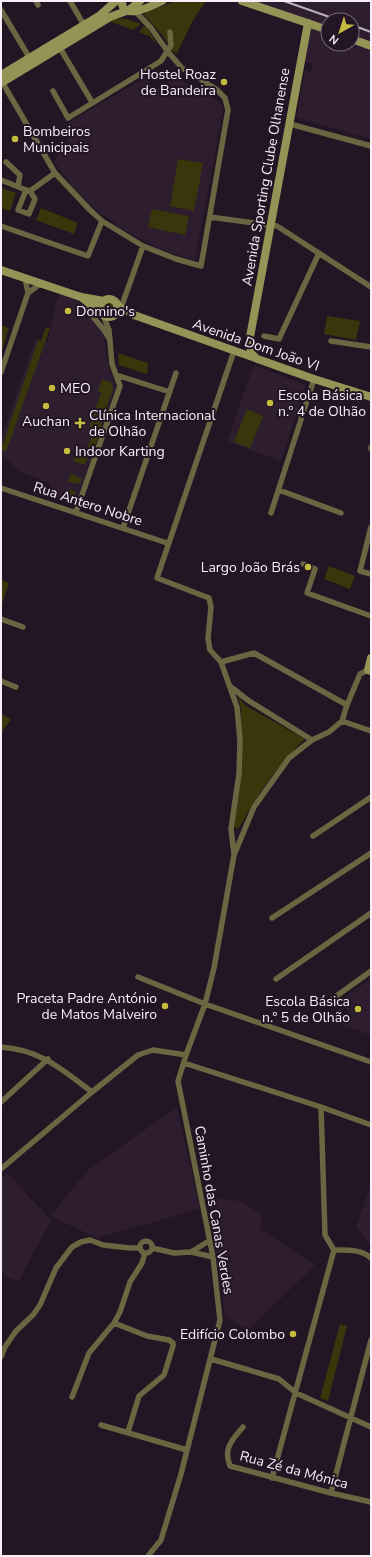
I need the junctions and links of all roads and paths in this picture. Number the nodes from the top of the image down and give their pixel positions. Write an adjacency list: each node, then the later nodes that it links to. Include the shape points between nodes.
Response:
1 (70, 1): 10 (street)
2 (116, 1): 10 (main road, via 100,16)
3 (122, 1): 8 (main road, via 123,7)
4 (140, 1): 8 (main road)
5 (162, 1): 8 (main road)
6 (242, 1): 9 (main road)
7 (1, 10): 17 (street)
8 (132, 11): 15 (main road, via 110,17); 16 (street, via 151,28)
9 (308, 23): 11 (main road); 21 (main road, Avenida Sporting Clube Olhanense)
10 (84, 25): 17 (main road)
11 (320, 27)
12 (170, 32): 16 (street, via 171,45)
13 (360, 42): 14 (main road)
14 (371, 46)
15 (60, 48): 18 (main road); 20 (street)
16 (168, 52): 20 (street, via 161,61); 27 (street, via 182,68 216,89 225,98 228,110)
17 (29, 57): 18 (main road)
18 (1, 80): 24 (street)
19 (53, 91): 20 (street, via 68,118)
20 (92, 102)
21 (290, 124): 22 (street); 29 (main road, Avenida Sporting Clube Olhanense)
22 (371, 146)
23 (6, 162): 26 (street, via 20,175)
24 (55, 172): 26 (street, via 28,190); 28 (street)
25 (1, 180): 26 (street)
26 (18, 186)
27 (210, 218): 29 (street); 31 (street, via 201,266)
28 (102, 220): 30 (street, via 88,256); 31 (street)
29 (271, 225): 32 (street, via 277,226); 45 (main road, Avenida Sporting Clube Olhanense)
30 (1, 226)
31 (143, 246): 40 (street)
32 (319, 253): 36 (street); 44 (street, via 279,339)
33 (1, 270): 34 (main road)
34 (25, 278): 35 (main road); 37 (street)
35 (40, 284): 37 (street); 38 (main road)
36 (370, 285)
37 (28, 293): 51 (street)
38 (83, 299): 39 (main road); 41 (main road); 46 (street)
39 (104, 301): 40 (main road, via 111,300); 41 (main road, via 100,305)
40 (119, 306): 42 (main road); 43 (main road, Avenida Dom João VI)
41 (102, 313): 42 (main road, via 107,317); 46 (street, via 108,327)
42 (114, 315): 43 (main road, Avenida Dom João VI)
43 (134, 316): 49 (main road, Avenida Dom João VI)
44 (264, 336)
45 (250, 337): 49 (main road, Avenida Sporting Clube Olhanense, via 245,345); 50 (main road, Avenida Sporting Clube Olhanense, via 251,354)
46 (109, 339): 53 (street)
47 (331, 341): 48 (street)
48 (371, 347)
49 (236, 351): 50 (main road, Avenida Dom João VI); 64 (street)
50 (256, 358): 54 (main road, Avenida Dom João VI)
51 (1, 372)
52 (176, 373): 55 (street)
53 (116, 375): 55 (street); 59 (street, via 120,386)
54 (314, 379): 56 (main road, Avenida Dom João VI); 58 (street)
55 (170, 392): 63 (street)
56 (371, 398)
57 (1, 488): 59 (street, Rua Antero Nobre)
58 (279, 490): 60 (street); 61 (street)
59 (76, 512): 63 (street, Rua Antero Nobre)
60 (340, 513)
61 (271, 514)
62 (371, 527): 66 (street, via 360,571)
63 (123, 528): 64 (street, Rua Antero Nobre)
64 (168, 543): 71 (street, via 156,578 209,598 210,650)
65 (303, 564): 67 (street, via 315,569 307,593)
66 (371, 574)
67 (371, 616)
68 (1, 619): 69 (street)
69 (23, 627)
70 (371, 658): 72 (main road)
71 (221, 662): 75 (street); 76 (street, via 254,653)
72 (369, 671): 76 (street, via 360,674)
73 (1, 681): 74 (street)
74 (16, 687)
75 (230, 687): 79 (street); 83 (street, via 237,707 240,741 231,829)
76 (347, 705): 77 (street)
77 (342, 721): 78 (street); 79 (street, via 330,732)
78 (371, 731)
79 (312, 740): 83 (street, via 289,758 254,807)
80 (371, 797): 81 (street)
81 (313, 836)
82 (371, 853): 85 (street)
83 (234, 855): 89 (street, Caminho das Canas Verdes)
84 (371, 913): 88 (street)
85 (272, 918)
86 (371, 971): 90 (street)
87 (138, 977): 89 (street)
88 (276, 979)
89 (205, 1004): 92 (street, Caminho das Canas Verdes); 94 (street)
90 (324, 1005)
91 (1, 1047): 93 (street, via 18,1048)
92 (186, 1055): 95 (street, Caminho das Canas Verdes); 96 (street, via 153,1050 138,1055)
93 (48, 1059): 96 (street); 97 (street)
94 (371, 1062)
95 (184, 1063): 98 (street); 101 (street, Caminho das Canas Verdes, via 178,1082)
96 (92, 1092): 100 (street)
97 (1, 1102)
98 (321, 1107): 99 (street); 104 (street, via 325,1234)
99 (371, 1125)
100 (1, 1169)
101 (209, 1241): 105 (street); 107 (street, Caminho das Canas Verdes)
102 (140, 1248): 103 (street, via 146,1241); 106 (street); 111 (street, via 90,1240 72,1247 56,1268 40,1305 16,1331 5,1347)
103 (152, 1248): 105 (street, via 174,1253); 106 (street)
104 (334, 1250): 108 (street, via 349,1250); 113 (street)
105 (191, 1252): 107 (street)
106 (145, 1254): 109 (street, via 130,1282)
107 (213, 1257): 112 (street, Caminho das Canas Verdes, via 220,1320)
108 (371, 1258)
109 (114, 1322): 114 (street, via 89,1353); 119 (street, via 147,1336 169,1340 173,1346 164,1375 140,1396)
110 (371, 1340): 115 (street)
111 (2, 1357)
112 (211, 1359): 113 (street, via 279,1379); 120 (street, Caminho das Canas Verdes)
113 (296, 1393): 115 (street); 121 (street)
114 (72, 1397)
115 (350, 1418): 118 (street); 122 (street)
116 (101, 1425): 119 (street)
117 (243, 1427): 121 (street, Rua Zé da Mónica, via 231,1443 226,1457 230,1466)
118 (371, 1427)
119 (128, 1432): 120 (street)
120 (187, 1450): 124 (street, Caminho das Canas Verdes, via 161,1540)
121 (272, 1478): 122 (street, Rua Zé da Mónica)
122 (331, 1493): 123 (street, Rua Zé da Mónica)
123 (371, 1502)
124 (148, 1556)

